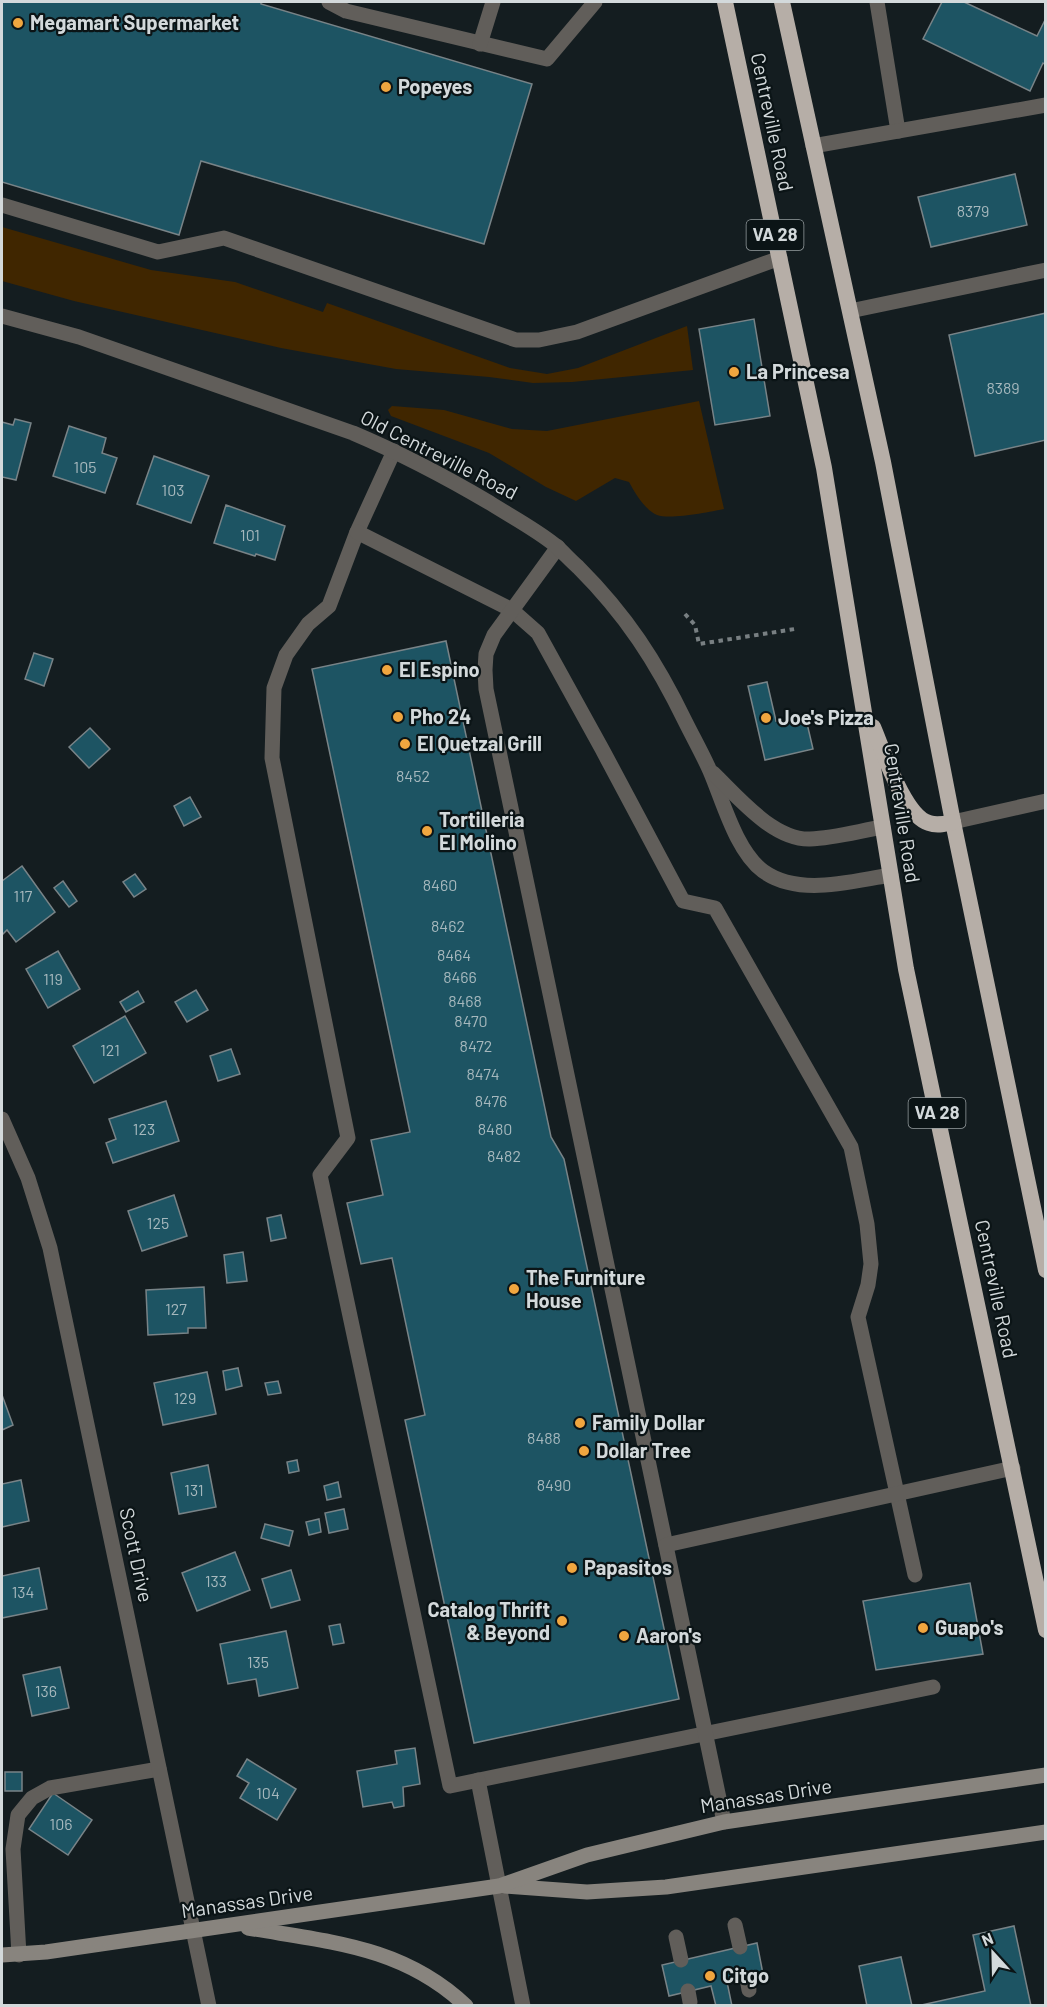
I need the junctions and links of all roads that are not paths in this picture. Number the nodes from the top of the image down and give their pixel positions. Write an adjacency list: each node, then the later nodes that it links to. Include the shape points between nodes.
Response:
1 (329, 2): 7 (street, via 346,11)
2 (493, 2): 7 (street)
3 (595, 2): 7 (street, via 547,59)
4 (725, 2): 12 (highway, Centreville Road / VA 28)
5 (782, 2): 10 (highway, Centreville Road / VA 28)
6 (877, 2): 9 (street)
7 (480, 44)
8 (1046, 105): 9 (street)
9 (898, 131): 10 (street)
10 (813, 146): 14 (highway, Centreville Road / VA 28)
11 (2, 205): 12 (street, via 158,252 224,238 516,340 577,332)
12 (780, 258): 20 (highway, Centreville Road / VA 28, via 824,468)
13 (1046, 270): 14 (street)
14 (850, 311): 23 (highway, Centreville Road / VA 28)
15 (2, 316): 16 (street, Old Centreville Road, via 79,337 247,394)
16 (394, 451): 17 (street); 18 (street, Old Centreville Road, via 538,531)
17 (357, 532): 19 (street); 37 (street, via 329,606 308,624 286,655 274,688 272,758 348,1138 321,1175 450,1786)
18 (558, 547): 19 (street); 21 (street, Old Centreville Road, via 639,638)
19 (512, 610): 29 (street, via 538,633 683,901 715,908 851,1147 871,1263 858,1317); 30 (street, via 486,654 486,690)
20 (863, 704): 23 (highway, via 892,772 918,817 939,825); 24 (highway, Centreville Road / VA 28)
21 (710, 770): 24 (street, Old Centreville Road, via 770,826 785,835 812,839); 25 (street, Old Centreville Road, via 733,830 752,860 774,877 812,885)
22 (1046, 801): 23 (street)
23 (953, 822): 27 (highway, Centreville Road / VA 28)
24 (883, 827): 25 (highway, Centreville Road / VA 28)
25 (891, 874): 28 (highway, Centreville Road / VA 28, via 906,969)
26 (2, 1119): 35 (street, Scott Drive, via 28,1178 50,1248)
27 (1046, 1270)
28 (1013, 1468): 29 (street); 32 (highway, Centreville Road / VA 28)
29 (897, 1494): 30 (street); 31 (street)
30 (666, 1545): 34 (street)
31 (915, 1575)
32 (1046, 1630)
33 (933, 1687): 34 (street)
34 (706, 1734): 37 (street); 38 (street)
35 (159, 1768): 43 (street, Scott Drive); 47 (street, via 50,1788 32,1798 18,1815 13,1849)
36 (1046, 1775): 38 (main road, Manassas Drive)
37 (478, 1780): 40 (street)
38 (724, 1822): 40 (main road, Manassas Drive, via 587,1855)
39 (1046, 1832): 40 (main road, Manassas Drive, via 666,1887 587,1892)
40 (499, 1886): 41 (main road, Manassas Drive); 51 (street)
41 (233, 1925): 43 (main road, Manassas Drive); 50 (main road, via 384,1954 436,1980)
42 (735, 1925): 45 (street)
43 (194, 1931): 47 (main road, Manassas Drive); 49 (street, Scott Drive)
44 (676, 1937): 48 (street)
45 (740, 1947)
46 (2, 1955): 47 (main road, Manassas Drive)
47 (19, 1955)
48 (681, 1960)
49 (209, 2006)
50 (466, 2006)
51 (523, 2006)

